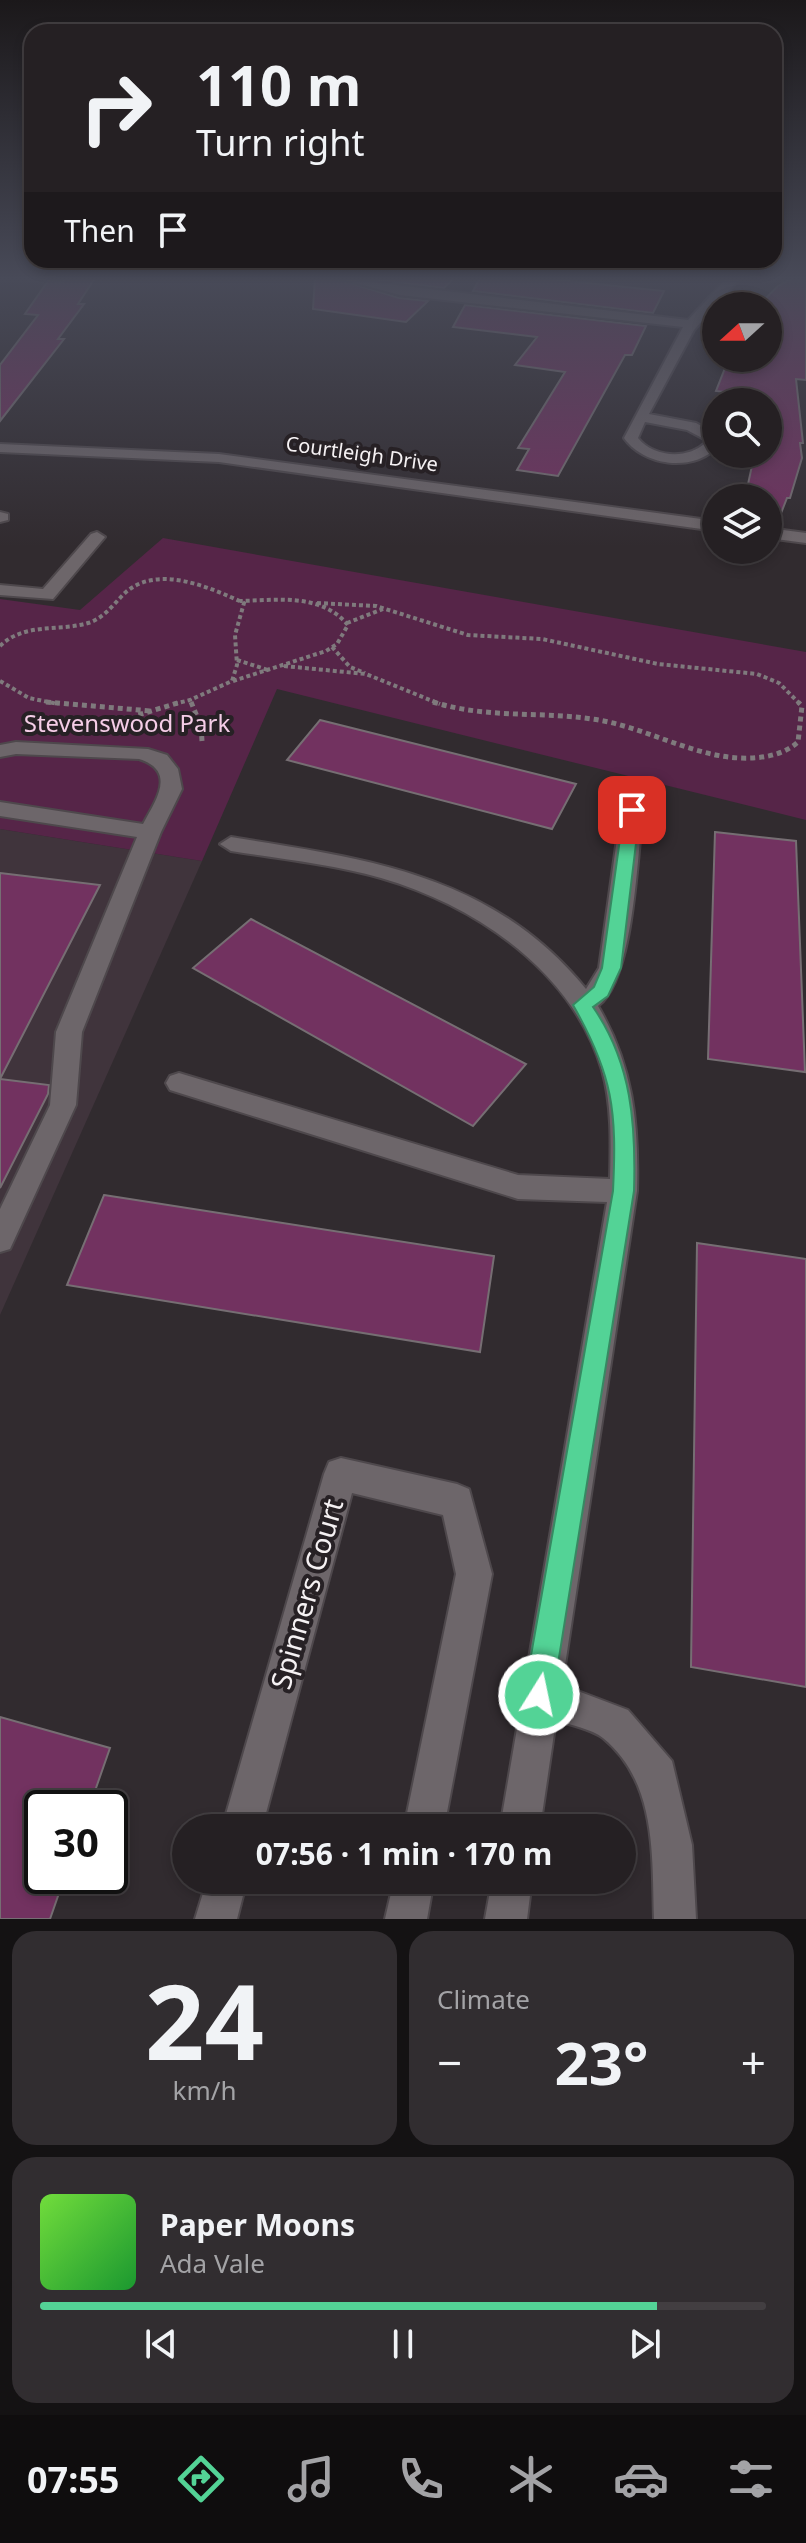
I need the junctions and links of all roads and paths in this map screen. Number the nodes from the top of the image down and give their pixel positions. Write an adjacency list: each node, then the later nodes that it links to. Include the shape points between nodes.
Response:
1 (667, 368): 2 (street)
2 (641, 417): 2 (street, via 631,438 647,452 690,456 712,444 711,437 691,426)
3 (0, 448): 4 (street, Courtleigh Drive, via 219,458)
4 (702, 524)
5 (782, 535): 7 (street)
6 (97, 537): 8 (street, via 47,595)
7 (806, 538)
8 (0, 590)
9 (240, 601): 10 (path); 13 (path, via 187,583 153,581 129,590 92,622 22,633); 15 (path, via 244,603 235,635)
10 (317, 603): 11 (path); 12 (path)
11 (384, 608): 12 (path); 18 (path, via 468,635 542,639 658,664 757,674 779,683 802,706 798,742 766,757 705,754 593,719 469,713 418,698)
12 (347, 623): 14 (path)
13 (0, 646)
14 (332, 647): 16 (path); 18 (path, via 350,667)
15 (236, 659): 17 (path); 20 (path)
16 (284, 666): 17 (path); 18 (path)
17 (268, 670): 20 (path)
18 (366, 674)
19 (0, 681): 22 (path, via 27,698)
20 (232, 681): 21 (path)
21 (190, 700): 22 (path); 24 (path)
22 (151, 711): 23 (path, via 138,715)
23 (135, 723)
24 (202, 741)
25 (0, 751): 28 (street, via 141,753 160,759 172,789)
26 (0, 809): 28 (street)
27 (632, 810): 30 (street, via 611,968 601,991)
28 (150, 832): 33 (street, via 69,1032 63,1105)
29 (231, 844): 30 (street, via 404,877 452,897 496,920 537,952)
30 (582, 1005): 32 (street, via 615,1069 626,1134)
31 (179, 1083): 32 (street, via 518,1187)
32 (623, 1191): 34 (street)
33 (0, 1240)
34 (539, 1695): 37 (street); 44 (street, via 615,1723 658,1775 672,1845)
35 (246, 1814): 36 (street, Spinners Court, via 341,1474 457,1501 474,1574)
36 (427, 1814)
37 (522, 1814)
38 (223, 1894): 41 (street)
39 (411, 1894): 42 (street)
40 (510, 1894): 43 (street)
41 (216, 1919)
42 (406, 1919)
43 (506, 1919)
44 (675, 1919)

